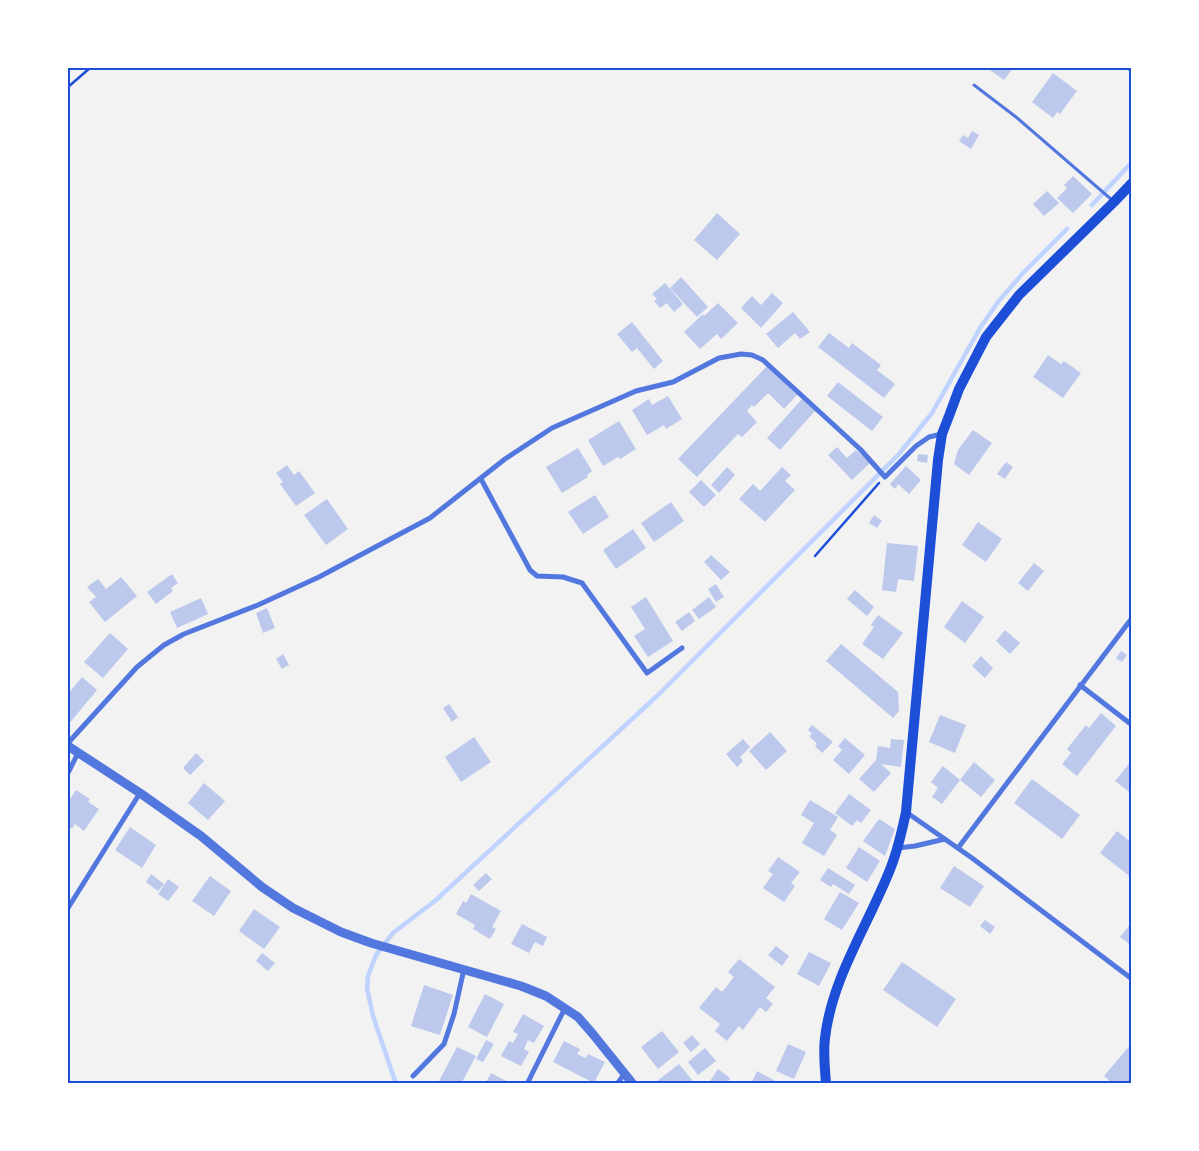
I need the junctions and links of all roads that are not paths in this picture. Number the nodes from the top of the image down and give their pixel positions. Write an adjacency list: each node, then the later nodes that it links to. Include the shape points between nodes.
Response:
1 (974, 85): 3 (lane)
2 (1132, 183): 3 (main road)
3 (1112, 200): 4 (main road, via 1019,295 986,337 959,389)
4 (942, 434): 5 (street, via 929,437 916,446 885,476 763,360 741,354 719,358 673,382 636,391 552,428 505,459); 14 (main road)
5 (481, 480): 7 (street, via 530,570 537,576 563,577 582,583 647,673); 10 (street, via 430,518 318,577 164,645 137,667)
6 (1132, 618): 8 (street)
7 (682, 648)
8 (1080, 685): 9 (street); 17 (street)
9 (1132, 725)
10 (68, 745): 11 (street)
11 (78, 753): 12 (street); 13 (street)
12 (68, 773)
13 (140, 793): 18 (street); 19 (street, via 293,908 374,944)
14 (906, 812): 15 (street); 16 (main road)
15 (945, 839): 16 (street); 17 (street)
16 (898, 848): 27 (main road, via 842,974 829,1014 825,1038)
17 (958, 848): 20 (street)
18 (68, 908)
19 (464, 969): 21 (street, via 521,986); 23 (street, via 444,1044)
20 (1132, 980)
21 (565, 1008): 22 (street, via 578,1017); 24 (street)
22 (624, 1073): 25 (street); 26 (street)
23 (413, 1076)
24 (527, 1084)
25 (617, 1084)
26 (633, 1084)
27 (826, 1084)

